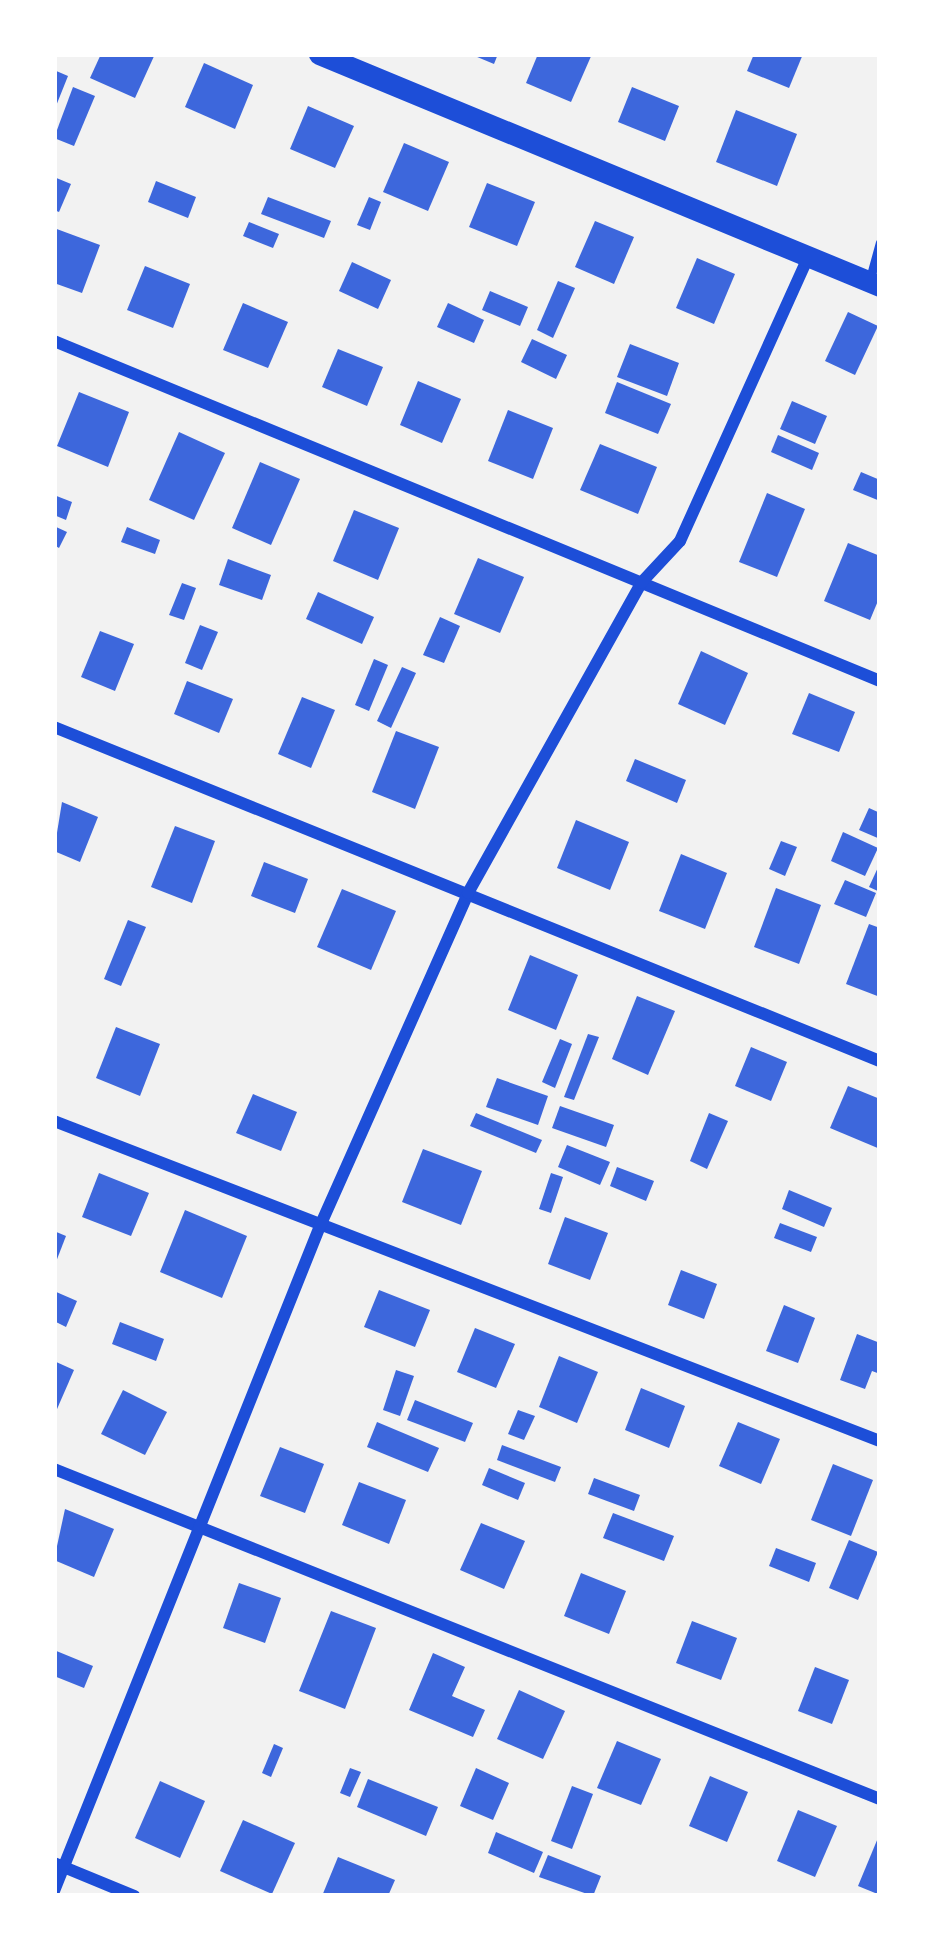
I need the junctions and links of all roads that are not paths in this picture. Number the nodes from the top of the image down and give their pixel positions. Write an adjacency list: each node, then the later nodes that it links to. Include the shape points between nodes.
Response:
1 (319, 54): 3 (street)
2 (880, 242): 4 (lane)
3 (808, 257): 4 (street); 6 (street, via 680,541)
4 (875, 284)
5 (54, 341): 6 (street)
6 (641, 583): 7 (street); 9 (street)
7 (880, 681)
8 (54, 727): 9 (street)
9 (469, 893): 10 (street); 12 (street)
10 (880, 1061)
11 (54, 1120): 12 (street)
12 (320, 1226): 13 (street); 15 (street)
13 (880, 1441)
14 (54, 1468): 15 (street)
15 (198, 1527): 16 (street); 17 (street)
16 (880, 1798)
17 (60, 1865): 18 (street); 19 (street)
18 (54, 1892)
19 (134, 1896)

